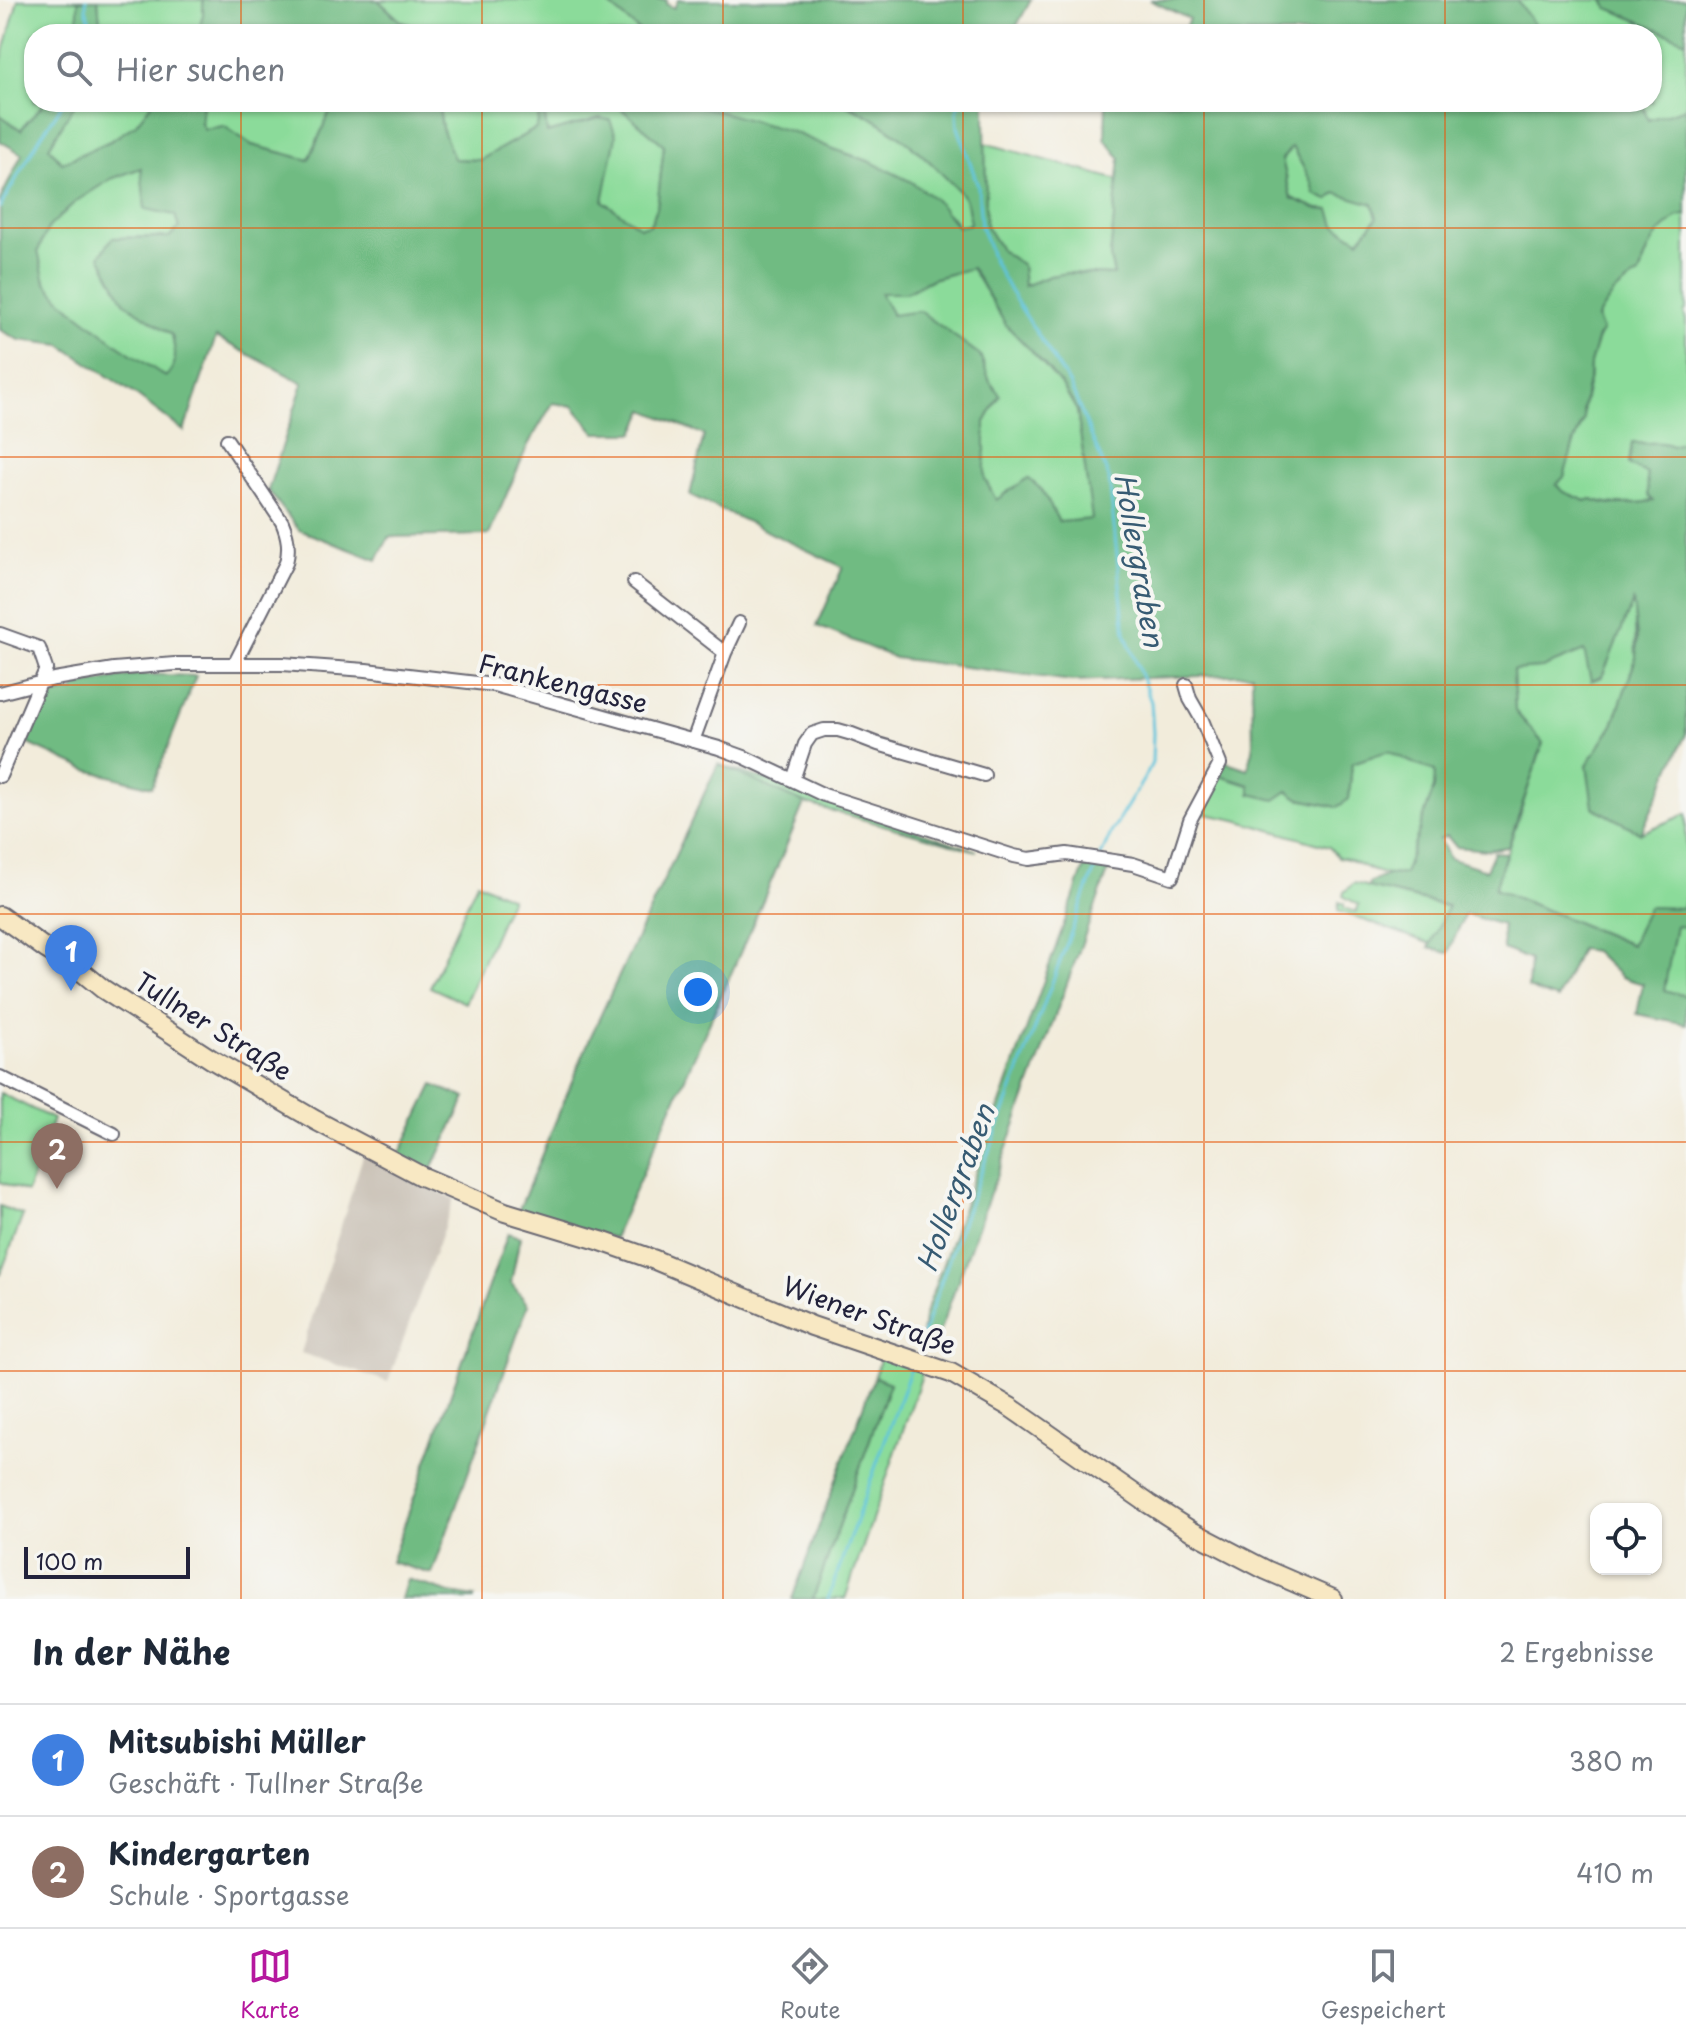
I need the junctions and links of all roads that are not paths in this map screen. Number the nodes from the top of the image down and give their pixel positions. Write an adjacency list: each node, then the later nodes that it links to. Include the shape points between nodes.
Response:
1 (227, 440): 6 (street, via 282,522 289,553)
2 (634, 582): 5 (street)
3 (739, 623): 5 (street)
4 (0, 634): 7 (street, via 39,648 46,669)
5 (725, 653): 10 (street)
6 (235, 663): 7 (street, Frankengasse, via 128,667); 10 (street, Frankengasse, via 366,670 494,685)
7 (39, 682): 9 (street, Frankengasse); 12 (street)
8 (1186, 685): 13 (street, Frankengasse, via 1220,764 1190,820 1172,877 1133,864 1067,854 1014,856 840,801)
9 (0, 693)
10 (693, 741): 13 (street, Frankengasse)
11 (984, 775): 13 (street, via 824,730 805,744)
12 (0, 776)
13 (793, 780)
14 (0, 916): 16 (main road, Tullner Straße)
15 (0, 929): 16 (main road, Tullner Straße)
16 (46, 949): 19 (main road, Tullner Straße, via 211,1059)
17 (0, 1077): 18 (street)
18 (114, 1134)
19 (358, 1143): 20 (main road, Wiener Straße, via 505,1212 655,1260 812,1326 951,1373 1000,1400 1193,1532)
20 (1333, 1599)

